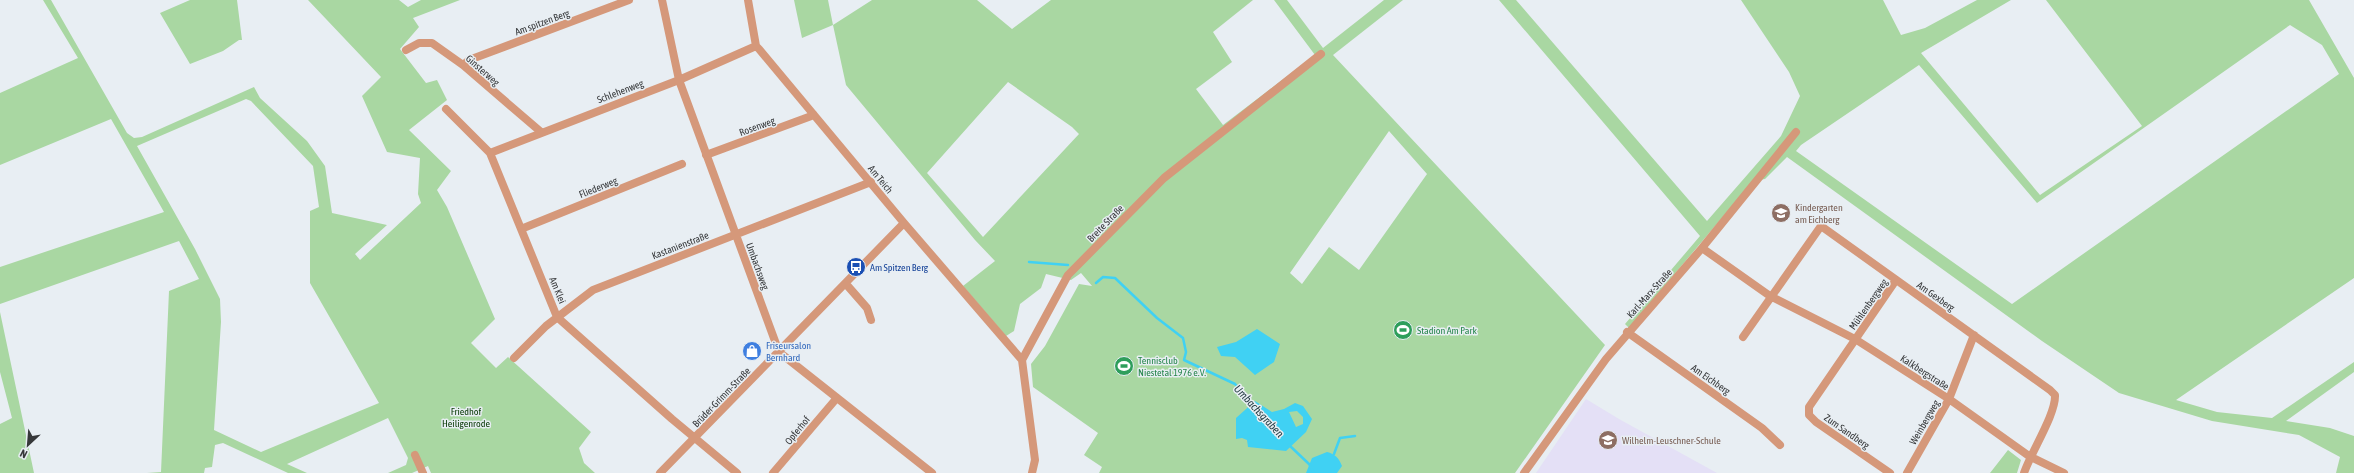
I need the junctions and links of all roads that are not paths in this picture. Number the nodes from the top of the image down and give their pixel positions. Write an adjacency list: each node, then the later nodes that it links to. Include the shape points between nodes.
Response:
1 (629, 0): 7 (street, Am spitzen Berg, via 469,60)
2 (662, 0): 8 (street, Umbachsweg)
3 (748, 0): 4 (street)
4 (756, 46): 8 (street, Schlehenweg); 10 (street, Am Teich)
5 (406, 50): 7 (street, Ginsterweg, via 419,43 432,43)
6 (1321, 54): 32 (street, Breite Straße, via 1164,178 1131,210 1068,276)
7 (463, 65): 11 (street, Ginsterweg)
8 (678, 80): 11 (street, Schlehenweg); 14 (street, Umbachsweg)
9 (446, 109): 13 (street, Am Klei)
10 (814, 115): 14 (street, Rosenweg); 16 (street, Am Teich)
11 (541, 132): 13 (street, Schlehenweg)
12 (1796, 132): 20 (street, Karl-Marx-Straße)
13 (490, 153): 18 (street, Am Klei)
14 (706, 155): 19 (street, Umbachsweg)
15 (682, 164): 18 (street, Fliederweg)
16 (871, 182): 17 (street, Am Teich); 19 (street, Kastanienstraße)
17 (904, 223): 22 (street, Brüder-Grimm-Straße); 32 (street, Am Teich)
18 (521, 229): 24 (street, Am Klei)
19 (736, 234): 24 (street, Kastanienstraße, via 593,290); 30 (street, Umbachsweg)
20 (1702, 248): 23 (street, Kalkbergstraße); 26 (street, Karl-Marx-Straße)
21 (1896, 280): 23 (street, Am Gexberg, via 1821,226); 27 (street, Am Gexberg); 29 (street, Mühlenbergweg)
22 (846, 284): 25 (street, via 867,308); 30 (street, Brüder-Grimm-Straße)
23 (1770, 296): 28 (street); 29 (street, Kalkbergstraße)
24 (557, 317): 31 (street, Kastanienstraße); 35 (street, Am Klei)
25 (871, 320)
26 (1627, 332): 36 (street, Am Eichberg, via 1762,428); 45 (street, Karl-Marx-Straße)
27 (1974, 335): 34 (street, Weinbergweg); 38 (street, Am Gexberg, via 2055,395 2054,407)
28 (1743, 337)
29 (1855, 339): 34 (street, Kalkbergstraße); 46 (street, Zum Sandberg, via 1809,407 1809,415)
30 (779, 352): 33 (street); 35 (street, Brüder-Grimm-Straße)
31 (514, 358)
32 (1022, 360): 44 (street, via 1035,460)
33 (836, 399): 42 (street, Opferhof); 43 (street)
34 (1949, 399): 38 (street, Kalkbergstraße); 47 (street, Weinbergweg)
35 (694, 438): 40 (street, Brüder-Grimm-Straße); 41 (street, Am Klei)
36 (1780, 445)
37 (415, 455): 39 (street)
38 (2029, 456): 48 (street); 49 (street, Kalkbergstraße)
39 (423, 473)
40 (660, 473)
41 (737, 473)
42 (773, 473)
43 (932, 473)
44 (1032, 473)
45 (1524, 473)
46 (1890, 473)
47 (1907, 473)
48 (2024, 473)
49 (2064, 473)

